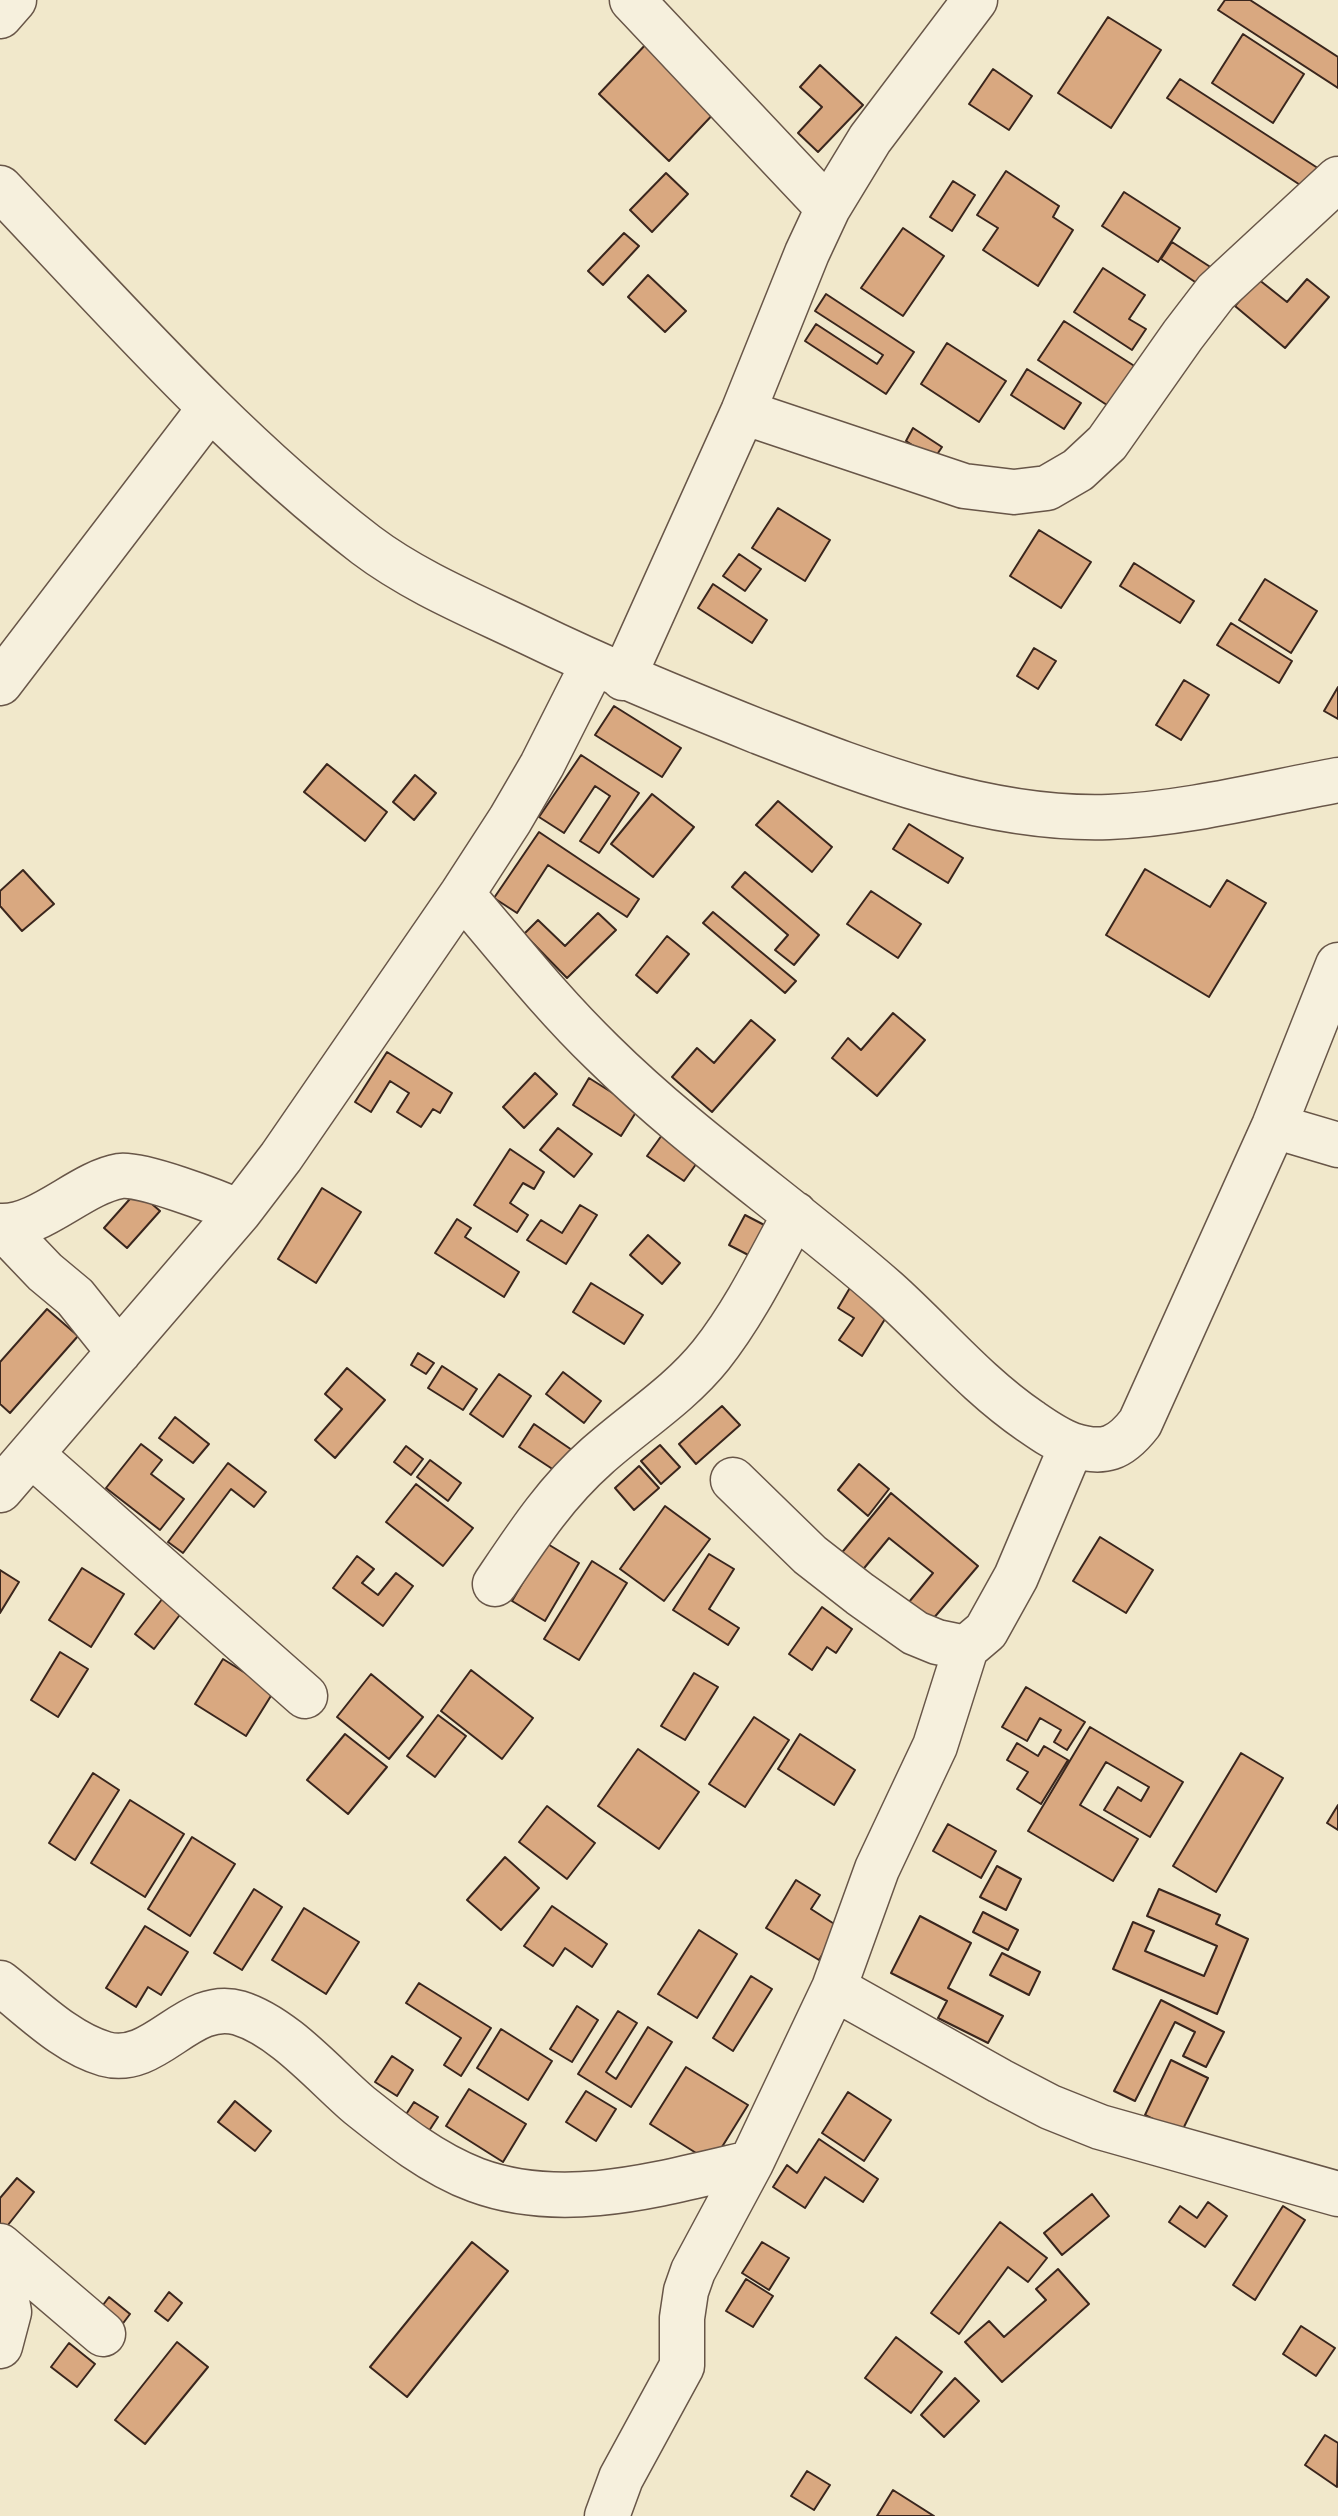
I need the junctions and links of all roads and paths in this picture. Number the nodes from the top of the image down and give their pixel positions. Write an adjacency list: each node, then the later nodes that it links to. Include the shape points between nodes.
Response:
1 (14, 0): 4 (street)
2 (632, 0): 7 (street)
3 (975, 0): 7 (street, via 870,139)
4 (0, 16)
5 (1338, 179): 9 (street, via 1216,292 1107,443 1078,470 1047,488 1014,492 964,486)
6 (0, 188): 8 (street)
7 (828, 208): 9 (street)
8 (210, 408): 10 (street, via 370,548 430,585); 11 (street)
9 (743, 412): 10 (street)
10 (608, 671): 12 (street, via 863,772 1043,815 1160,812); 13 (street)
11 (0, 683)
12 (1338, 780)
13 (462, 894): 17 (street); 18 (street, via 604,1055)
14 (1338, 965): 15 (street)
15 (1274, 1126): 16 (street); 21 (street, via 1140,1423 1130,1437 1102,1451)
16 (1338, 1145)
17 (239, 1212): 19 (street, via 122,1176 22,1223); 20 (street)
18 (795, 1214): 21 (street, via 888,1292 971,1374 1013,1409); 25 (street, via 761,1279 709,1356 571,1481)
19 (1, 1226): 20 (street, via 75,1297)
20 (119, 1352): 22 (street)
21 (1072, 1445): 26 (street, via 1016,1577 986,1631)
22 (32, 1455): 24 (street); 27 (street)
23 (733, 1480): 26 (street, via 810,1555 860,1594 915,1633)
24 (0, 1490)
25 (495, 1584)
26 (966, 1648): 29 (street, via 935,1746 877,1869)
27 (305, 1696)
28 (0, 1983): 30 (street, via 68,2036 121,2057 140,2054 214,2013 234,2011 254,2018 407,2142 445,2166 518,2191 595,2193 645,2187)
29 (834, 1988): 30 (street); 31 (street, via 1050,2107 1100,2127)
30 (751, 2163): 36 (street, via 693,2271 682,2318 682,2366 621,2478)
31 (1338, 2194)
32 (0, 2246): 34 (street)
33 (0, 2263): 35 (street, via 9,2312)
34 (103, 2334)
35 (0, 2346)
36 (607, 2516)

